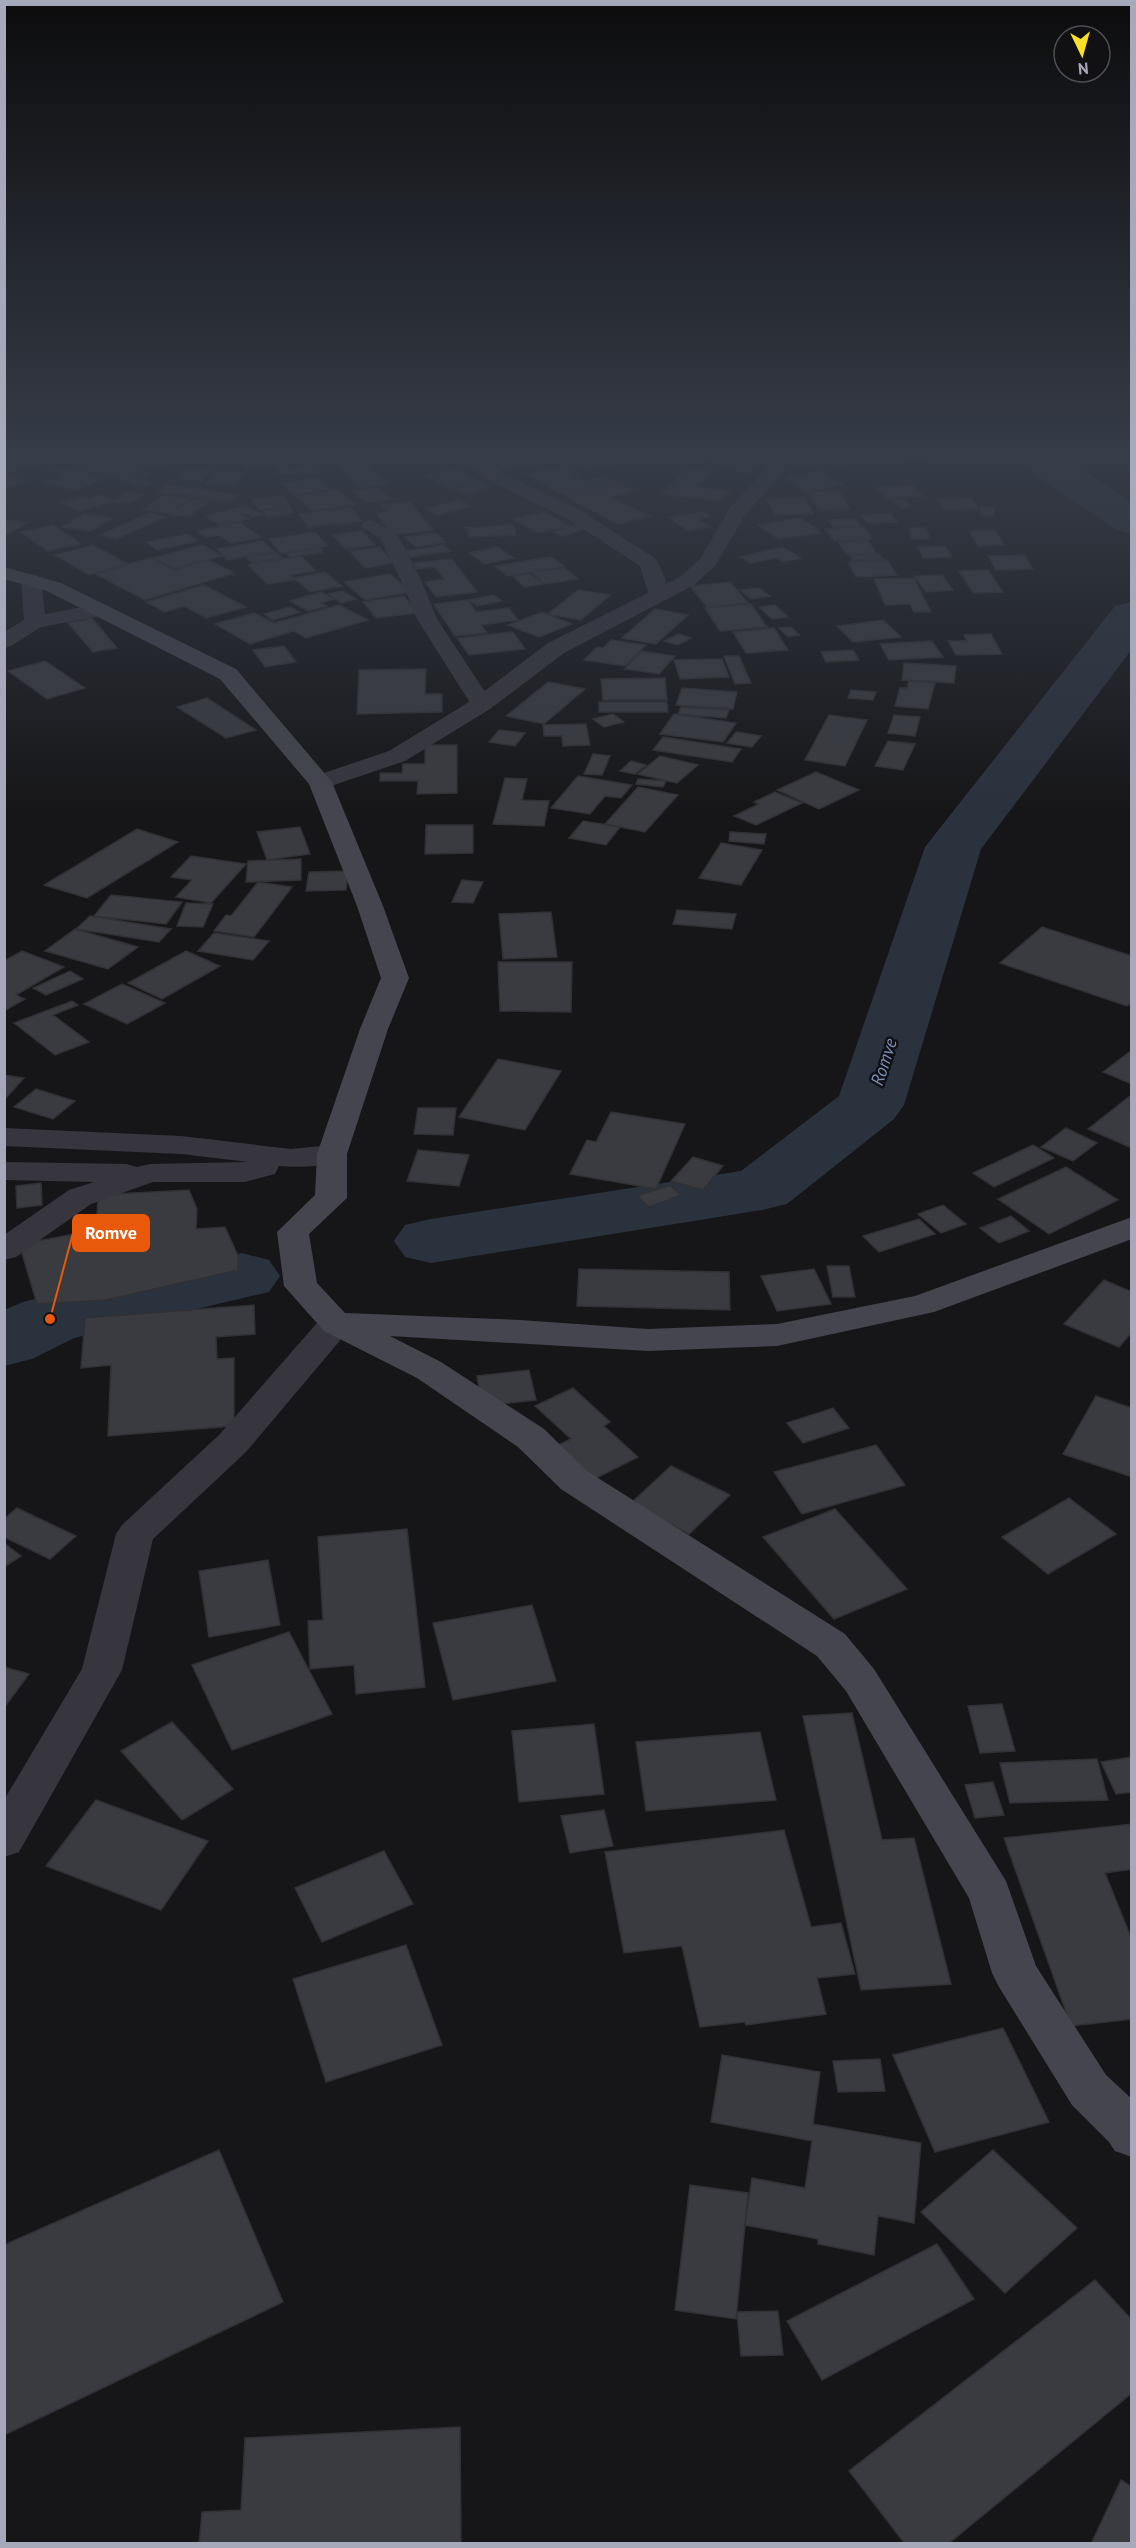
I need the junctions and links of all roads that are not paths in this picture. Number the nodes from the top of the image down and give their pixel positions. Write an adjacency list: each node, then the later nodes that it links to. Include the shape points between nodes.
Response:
1 (408, 575): 9 (street, via 427,619)
2 (654, 575): 5 (street)
3 (694, 575): 5 (street)
4 (17, 577): 6 (main road, via 54,587); 7 (street)
5 (657, 595): 9 (street, via 556,648)
6 (100, 610): 7 (street); 10 (main road, via 228,674)
7 (35, 622): 8 (street)
8 (4, 642)
9 (482, 704): 10 (street, via 397,756)
10 (320, 782): 12 (main road, via 395,978)
11 (4, 1137): 13 (street, via 181,1144)
12 (332, 1154): 13 (street); 18 (main road, via 331,1198 292,1232 301,1286)
13 (291, 1158): 15 (street, via 245,1173)
14 (4, 1171): 15 (street)
15 (150, 1173): 17 (street, via 80,1197)
16 (1131, 1227): 18 (main road, via 922,1305 777,1335 648,1340)
17 (4, 1250)
18 (336, 1323): 19 (street, via 233,1443 135,1534 102,1670); 20 (main road, via 429,1370 531,1438 574,1480 831,1645 860,1680 990,1894 1015,1974 1089,2090)
19 (4, 1839)
20 (1131, 2135)

